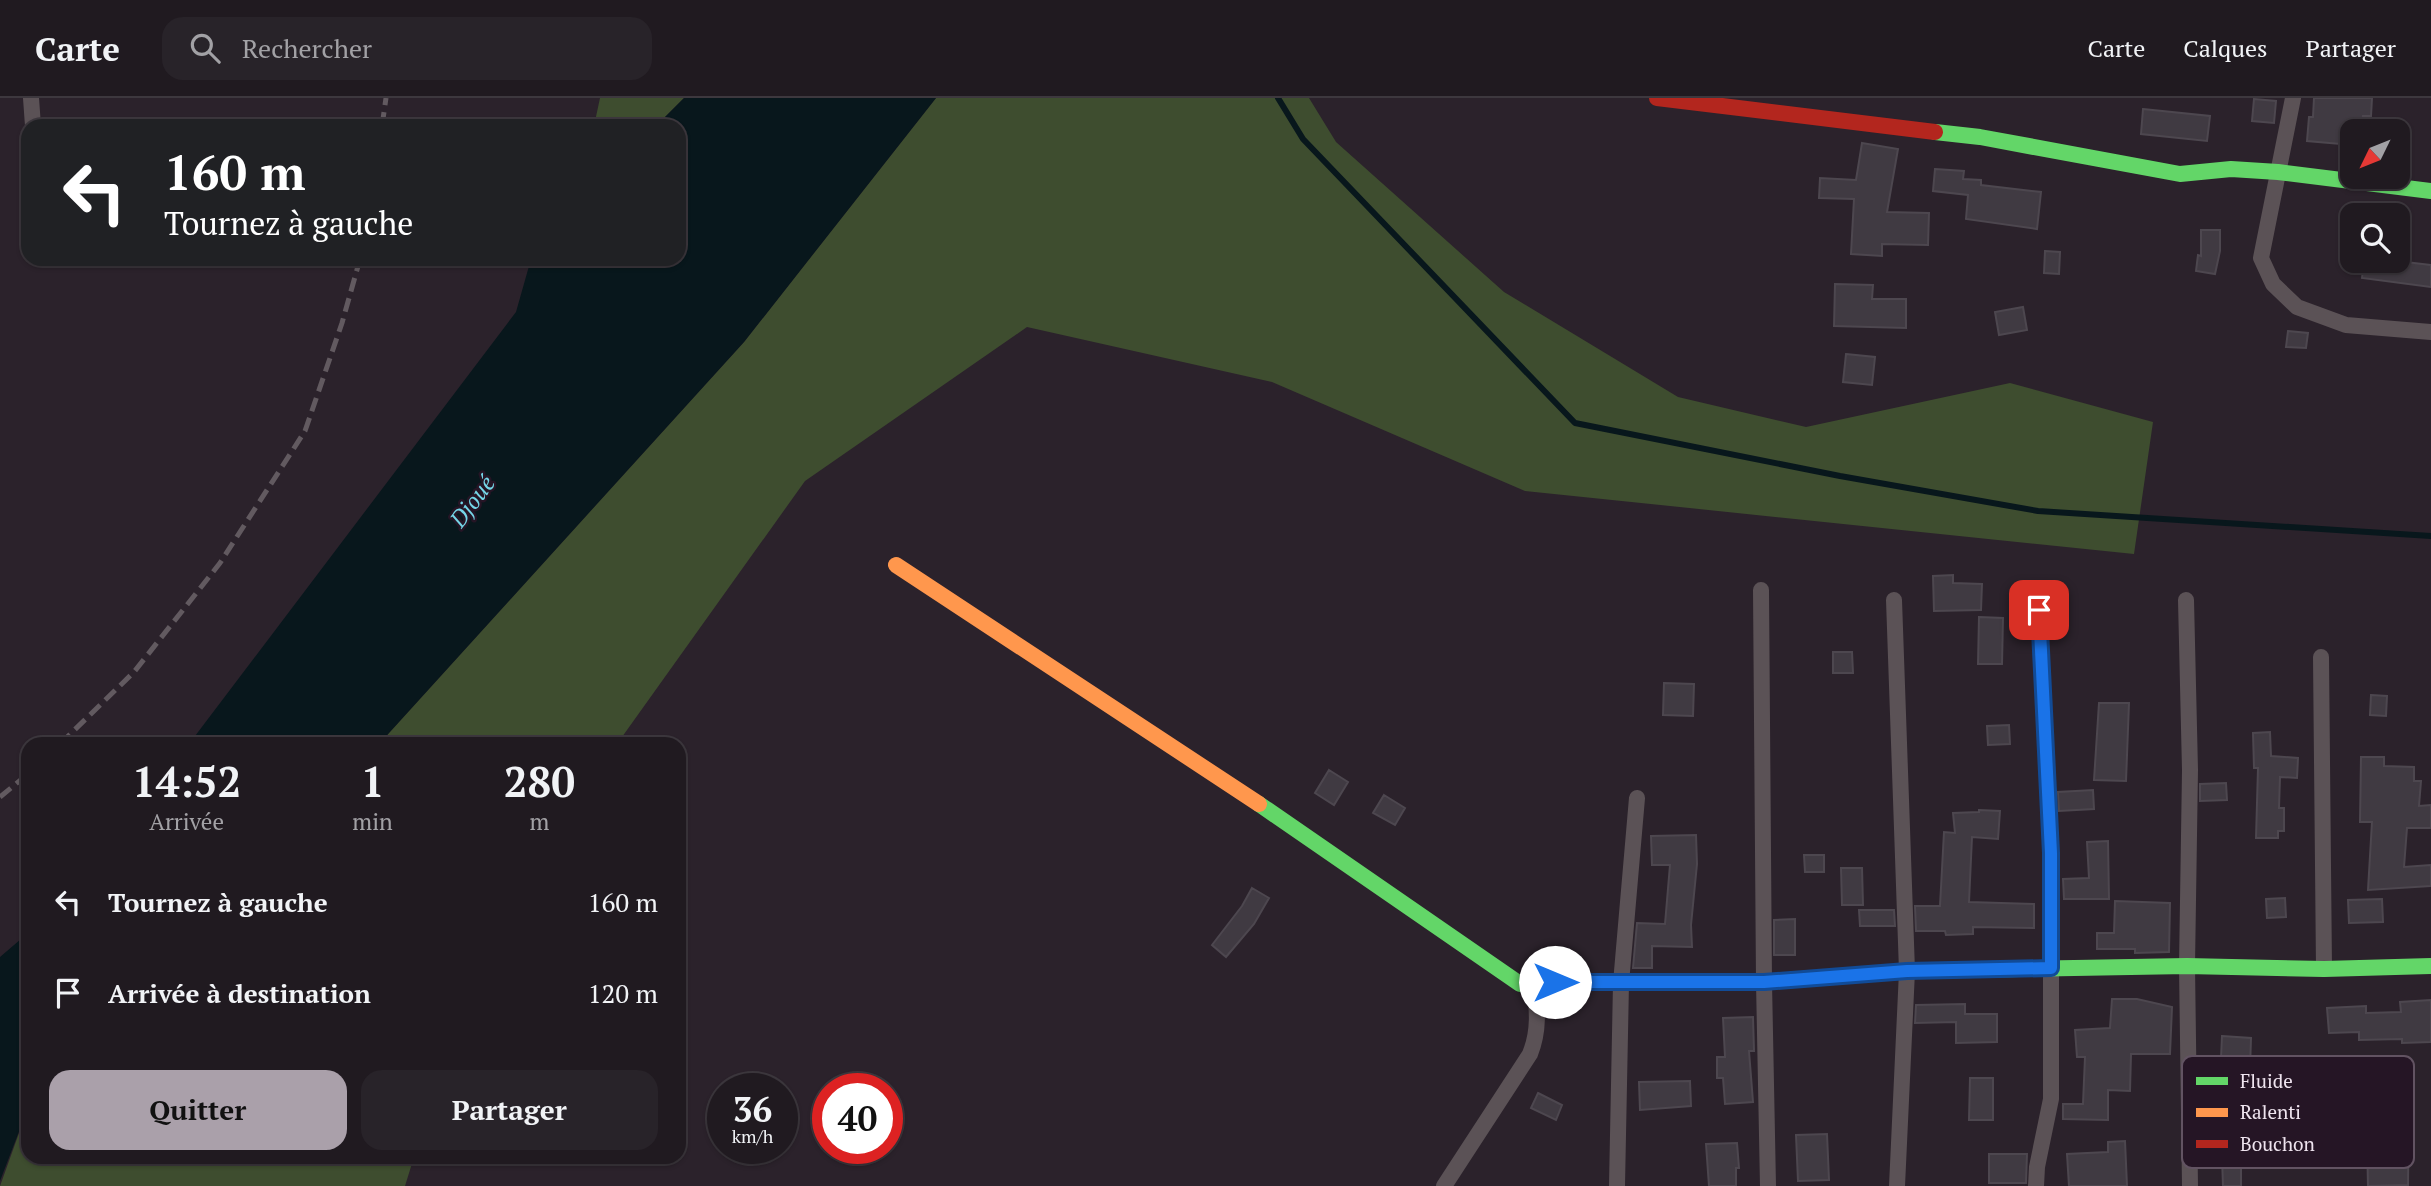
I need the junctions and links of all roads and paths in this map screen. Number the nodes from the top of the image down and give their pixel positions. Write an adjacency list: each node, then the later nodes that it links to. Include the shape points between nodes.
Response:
1 (31, 98): 4 (street)
2 (1657, 98): 5 (street, via 1980,137 2180,174 2231,169)
3 (2293, 98): 5 (street)
4 (32, 119)
5 (2278, 172): 6 (street); 7 (street, via 2261,258 2273,284 2297,307 2346,324)
6 (2431, 191)
7 (2431, 332)
8 (896, 565): 20 (street, via 1316,841 1520,985)
9 (1761, 590): 21 (street)
10 (1894, 600): 19 (street)
11 (2186, 600): 15 (street, via 2190,770)
12 (2039, 610): 17 (street, via 2051,853)
13 (2322, 657): 18 (street)
14 (1637, 798): 22 (street)
15 (2187, 966): 17 (street); 18 (street); 23 (street)
16 (2431, 966): 18 (street)
17 (2051, 968): 19 (street); 29 (street, via 2051,1100)
18 (2324, 969)
19 (1907, 971): 21 (street); 28 (street)
20 (1534, 982): 22 (street); 25 (street, via 1537,1037 1530,1054)
21 (1764, 982): 22 (street); 27 (street)
22 (1621, 983): 26 (street)
23 (2188, 1056)
24 (2190, 1168): 30 (street)
25 (1444, 1186)
26 (1617, 1186)
27 (1768, 1186)
28 (1897, 1186)
29 (2036, 1186)
30 (2190, 1186)

